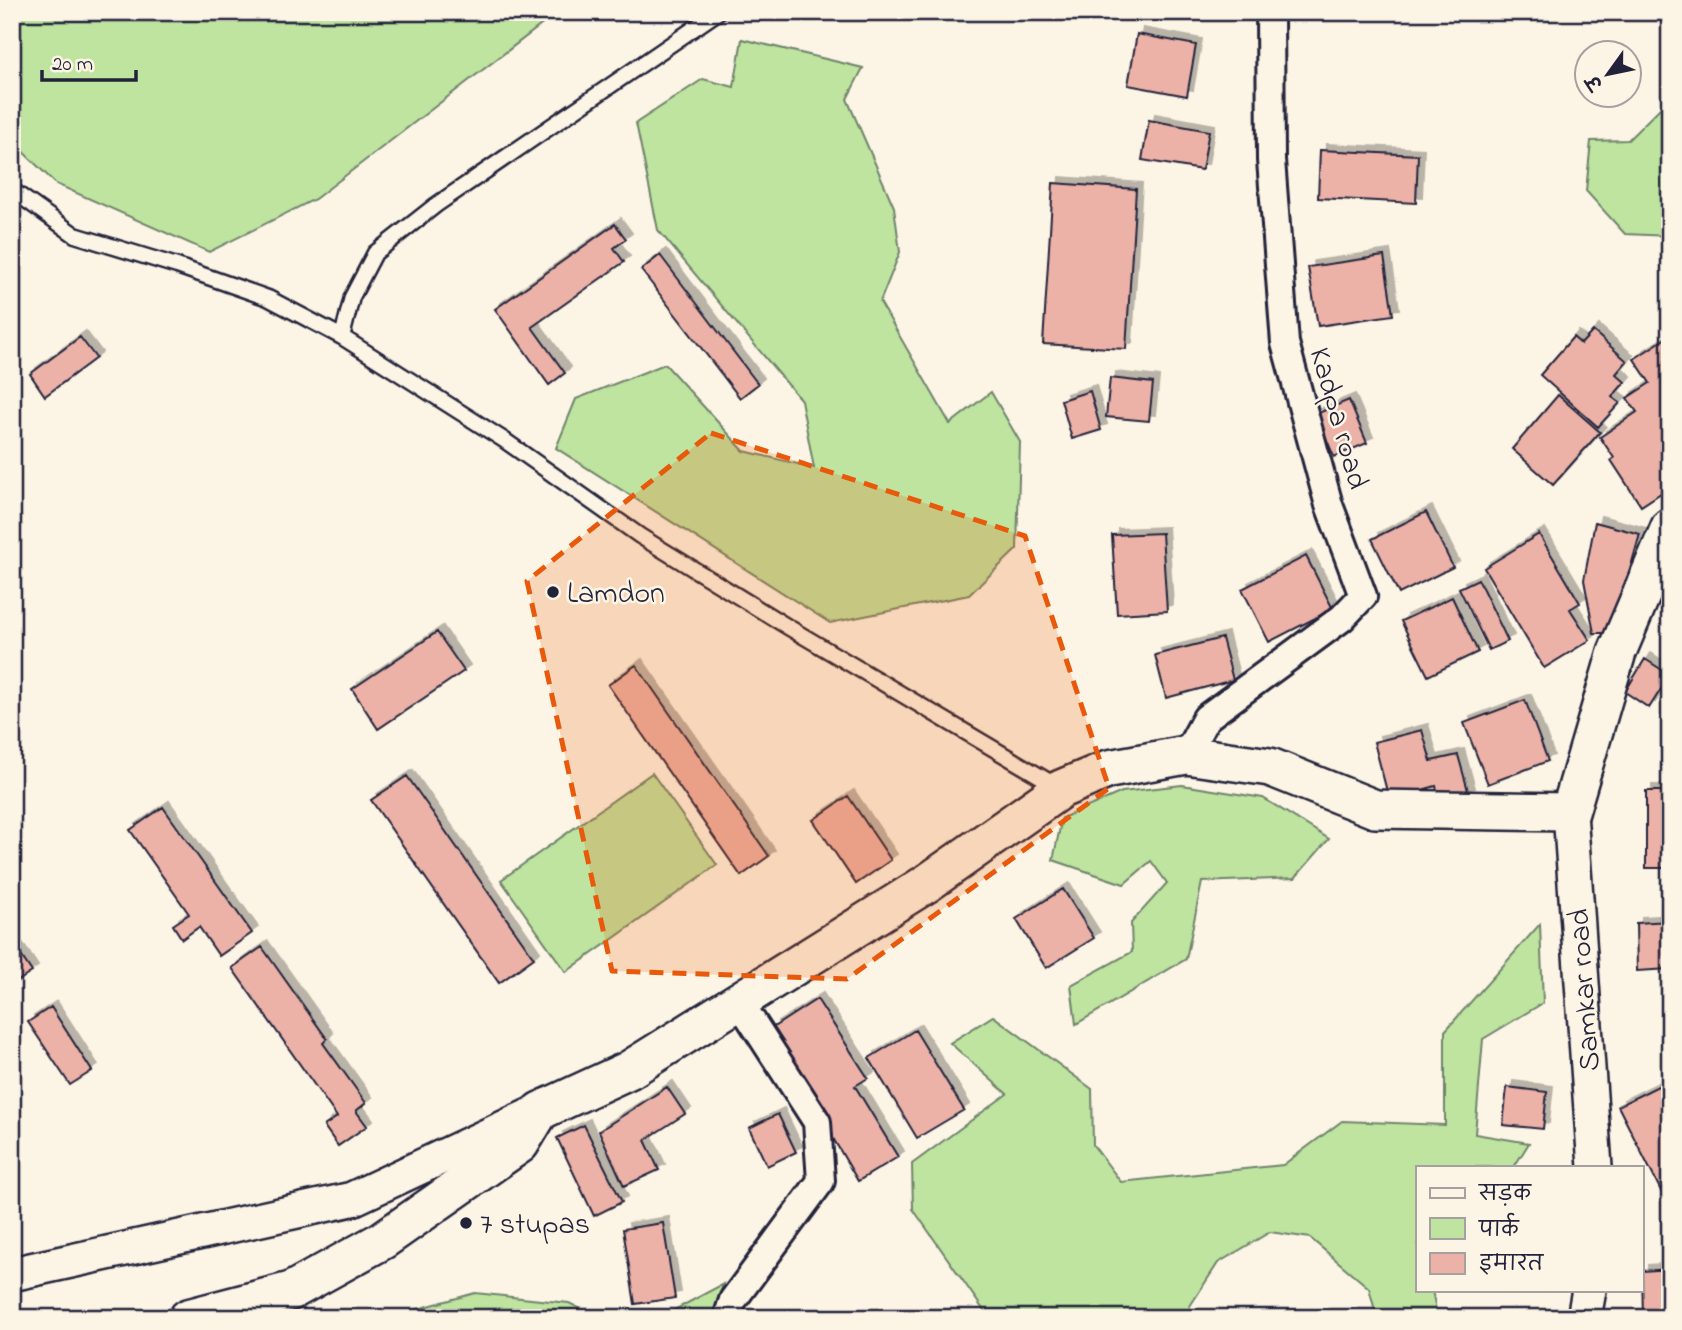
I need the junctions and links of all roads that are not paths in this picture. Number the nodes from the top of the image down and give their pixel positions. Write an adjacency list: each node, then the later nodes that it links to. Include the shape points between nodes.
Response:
1 (718, 12): 4 (lane, via 436,205 375,253 352,298)
2 (1269, 12): 6 (street, Kadpa road, via 1271,160 1285,343 1329,505 1363,596 1342,618 1206,719)
3 (12, 190): 4 (lane, via 75,235 268,298)
4 (342, 337): 7 (lane, via 652,543)
5 (1670, 527): 8 (main road, via 1617,652)
6 (1186, 755): 7 (main road, via 1109,769); 8 (main road, via 1270,767 1375,809)
7 (1061, 789): 9 (main road, via 926,884)
8 (1570, 812): 11 (street, Samkar road)
9 (739, 1001): 10 (main road, via 629,1070); 15 (street, via 817,1122 821,1181 733,1300)
10 (540, 1111): 12 (street, via 352,1199); 14 (main road, via 520,1144 383,1240 291,1291)
11 (1595, 1166)
12 (12, 1274)
13 (1589, 1292): 16 (street)
14 (188, 1318)
15 (727, 1318)
16 (1584, 1318)

